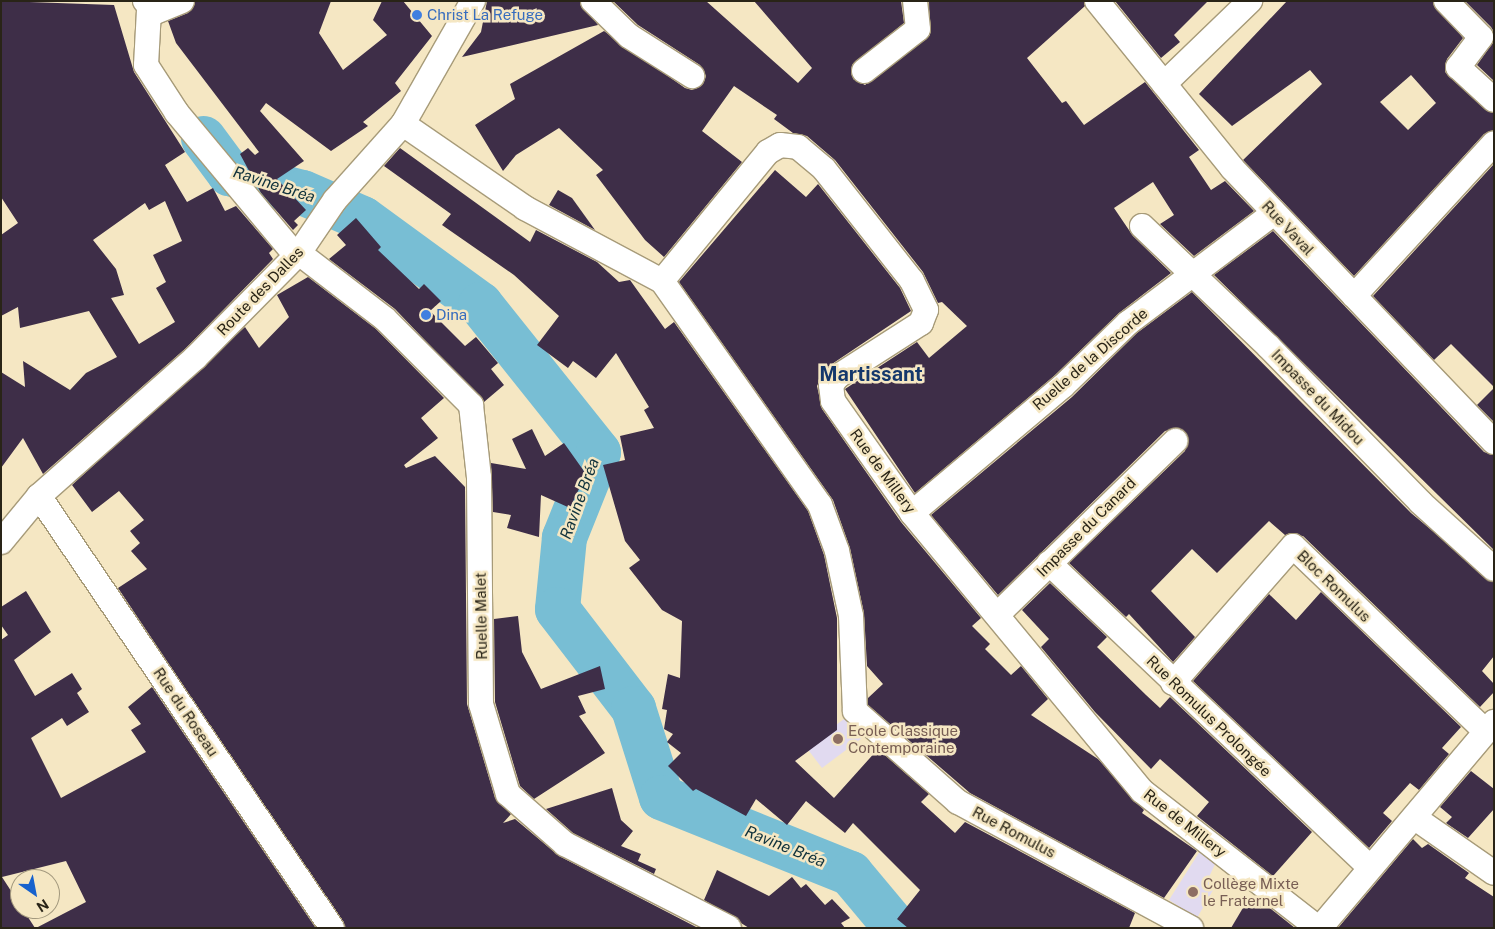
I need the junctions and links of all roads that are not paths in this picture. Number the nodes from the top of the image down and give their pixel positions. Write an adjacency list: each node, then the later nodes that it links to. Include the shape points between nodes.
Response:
1 (182, 1): 8 (street, via 162,11)
2 (593, 1): 10 (street, via 629,36)
3 (915, 1): 9 (street, via 918,29)
4 (1097, 1): 11 (street, Rue Vaval)
5 (1250, 1): 11 (street)
6 (1446, 1): 12 (street, via 1481,37 1458,67)
7 (464, 4): 13 (street, Route des Dalles)
8 (147, 6): 17 (street, Ruelle Malet, via 146,65 178,113)
9 (864, 71)
10 (692, 76)
11 (1164, 84): 15 (street, Rue Vaval)
12 (1494, 100)
13 (403, 124): 17 (street, Route des Dalles, via 334,200); 19 (street, via 525,208)
14 (1494, 143): 20 (street)
15 (1274, 213): 18 (street, Ruelle de la Discorde); 20 (street, Rue Vaval)
16 (1142, 226): 18 (street, Impasse du Midou)
17 (297, 255): 23 (street, Route des Dalles, via 195,358); 35 (street, Ruelle Malet, via 385,319 470,405 479,478 481,704 508,794 565,844)
18 (1193, 276): 24 (street, Ruelle de la Discorde, via 1128,323 1063,386); 27 (street, Impasse du Midou, via 1421,503)
19 (662, 281): 24 (street, Rue de Millery, via 768,152 780,145 798,147 824,170 864,215 923,299 921,323 837,377 830,392); 36 (street, Rue Romulus, via 820,506 837,552 851,616 855,711 958,802)
20 (1354, 296): 22 (street, Rue Vaval)
21 (1175, 441): 26 (street, Impasse du Canard)
22 (1494, 442)
23 (39, 496): 25 (street, Route des Dalles); 34 (street, Rue du Roseau)
24 (912, 513): 28 (street, Rue de Millery)
25 (1, 542)
26 (1049, 563): 28 (street, Impasse du Canard); 29 (street, Rue Romulus Prolongée)
27 (1494, 569)
28 (998, 614): 37 (street, Rue de Millery, via 1142,791)
29 (1173, 683): 30 (street, Bloc Romulus, via 1293,546); 32 (street, Rue Romulus Prolongée)
30 (1490, 727): 31 (street)
31 (1415, 818): 32 (street); 33 (street)
32 (1369, 867): 37 (street)
33 (1494, 873)
34 (332, 928)
35 (729, 928)
36 (1191, 928)
37 (1319, 928)

